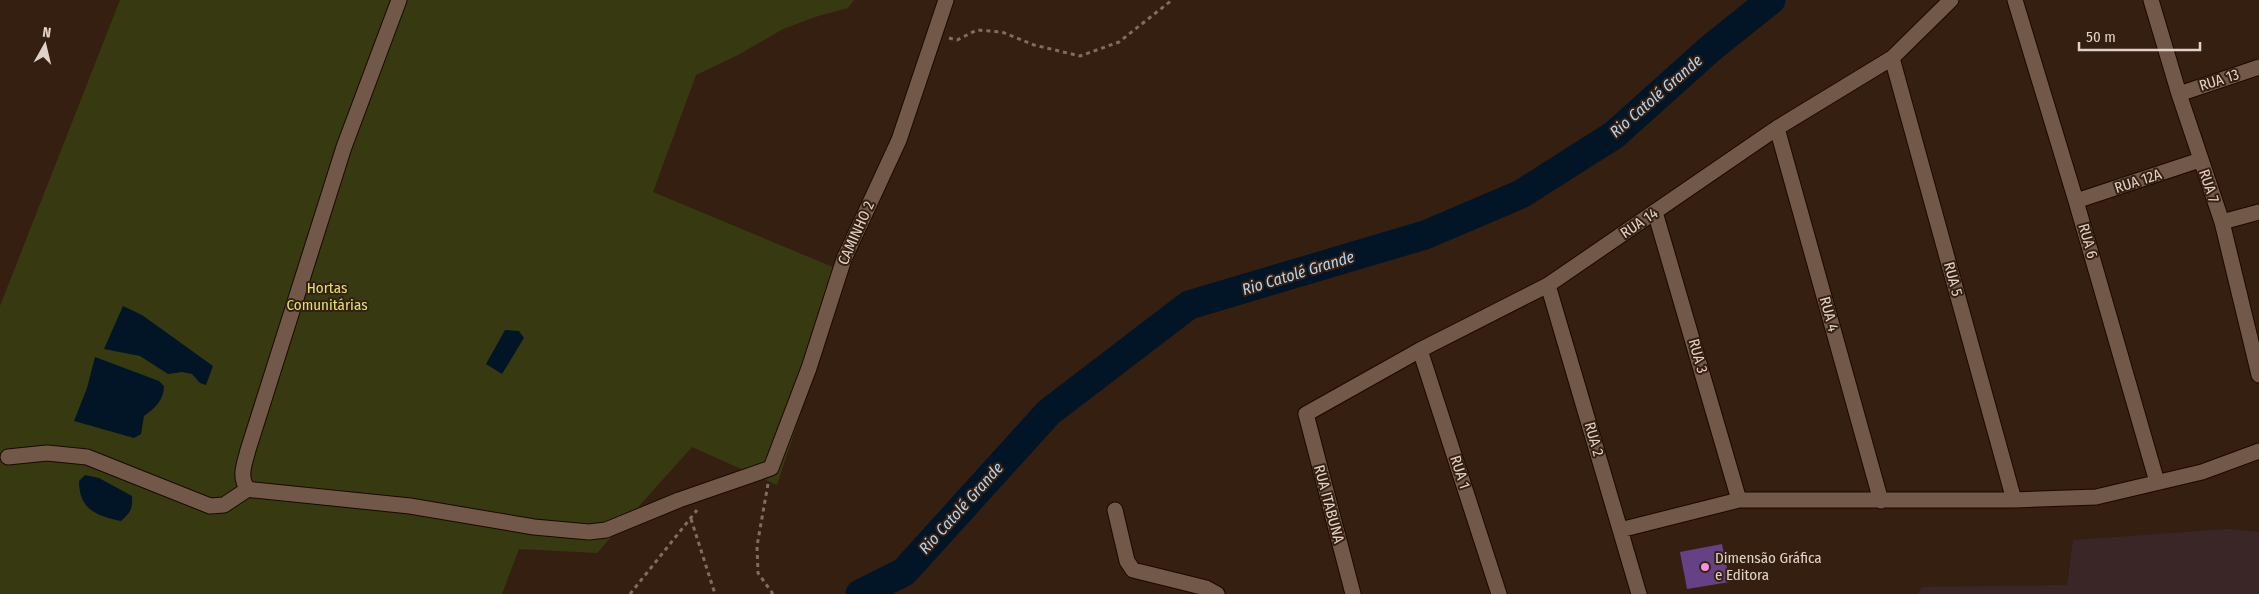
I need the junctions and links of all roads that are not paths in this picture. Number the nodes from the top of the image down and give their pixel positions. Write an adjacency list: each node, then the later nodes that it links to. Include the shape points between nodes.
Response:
1 (399, 0): 22 (street, via 344,147 283,339 243,469 243,481)
2 (946, 0): 22 (street, CAMINHO 2, via 899,140 844,259 809,368 771,468 606,530 589,532 543,528 410,506)
3 (1951, 0): 6 (street, RUA 14)
4 (2015, 0): 11 (street, RUA 6)
5 (2151, 0): 8 (street, RUA 7)
6 (1892, 58): 9 (street, RUA 14); 25 (street, RUA 5)
7 (2259, 67): 8 (street, RUA 13)
8 (2179, 94): 10 (street, RUA 7)
9 (1777, 128): 12 (street, RUA 14); 24 (street, RUA 4)
10 (2200, 160): 11 (street, RUA 12A); 14 (street, RUA 7)
11 (2076, 201): 21 (street, RUA 6)
12 (1656, 212): 15 (street, RUA 14); 23 (street, RUA 3)
13 (2259, 212): 14 (street)
14 (2222, 222): 17 (street, RUA 7)
15 (1548, 285): 16 (street, RUA 14); 27 (street, RUA 2)
16 (1420, 350): 18 (street, RUA 14); 30 (street, RUA 1)
17 (2259, 375)
18 (1306, 414): 29 (street, RUA ITABUNA)
19 (2259, 452): 21 (street, via 2202,472)
20 (8, 456): 22 (street, via 47,453 87,457 210,506 224,505)
21 (2157, 482): 25 (street, via 2096,497)
22 (248, 489)
23 (1740, 500): 24 (street); 27 (street)
24 (1880, 500): 25 (street)
25 (2014, 500)
26 (1116, 510): 28 (street, via 1127,561 1133,570 1206,588)
27 (1620, 530): 31 (street, RUA 2)
28 (1217, 594)
29 (1353, 594)
30 (1499, 594)
31 (1639, 594)

